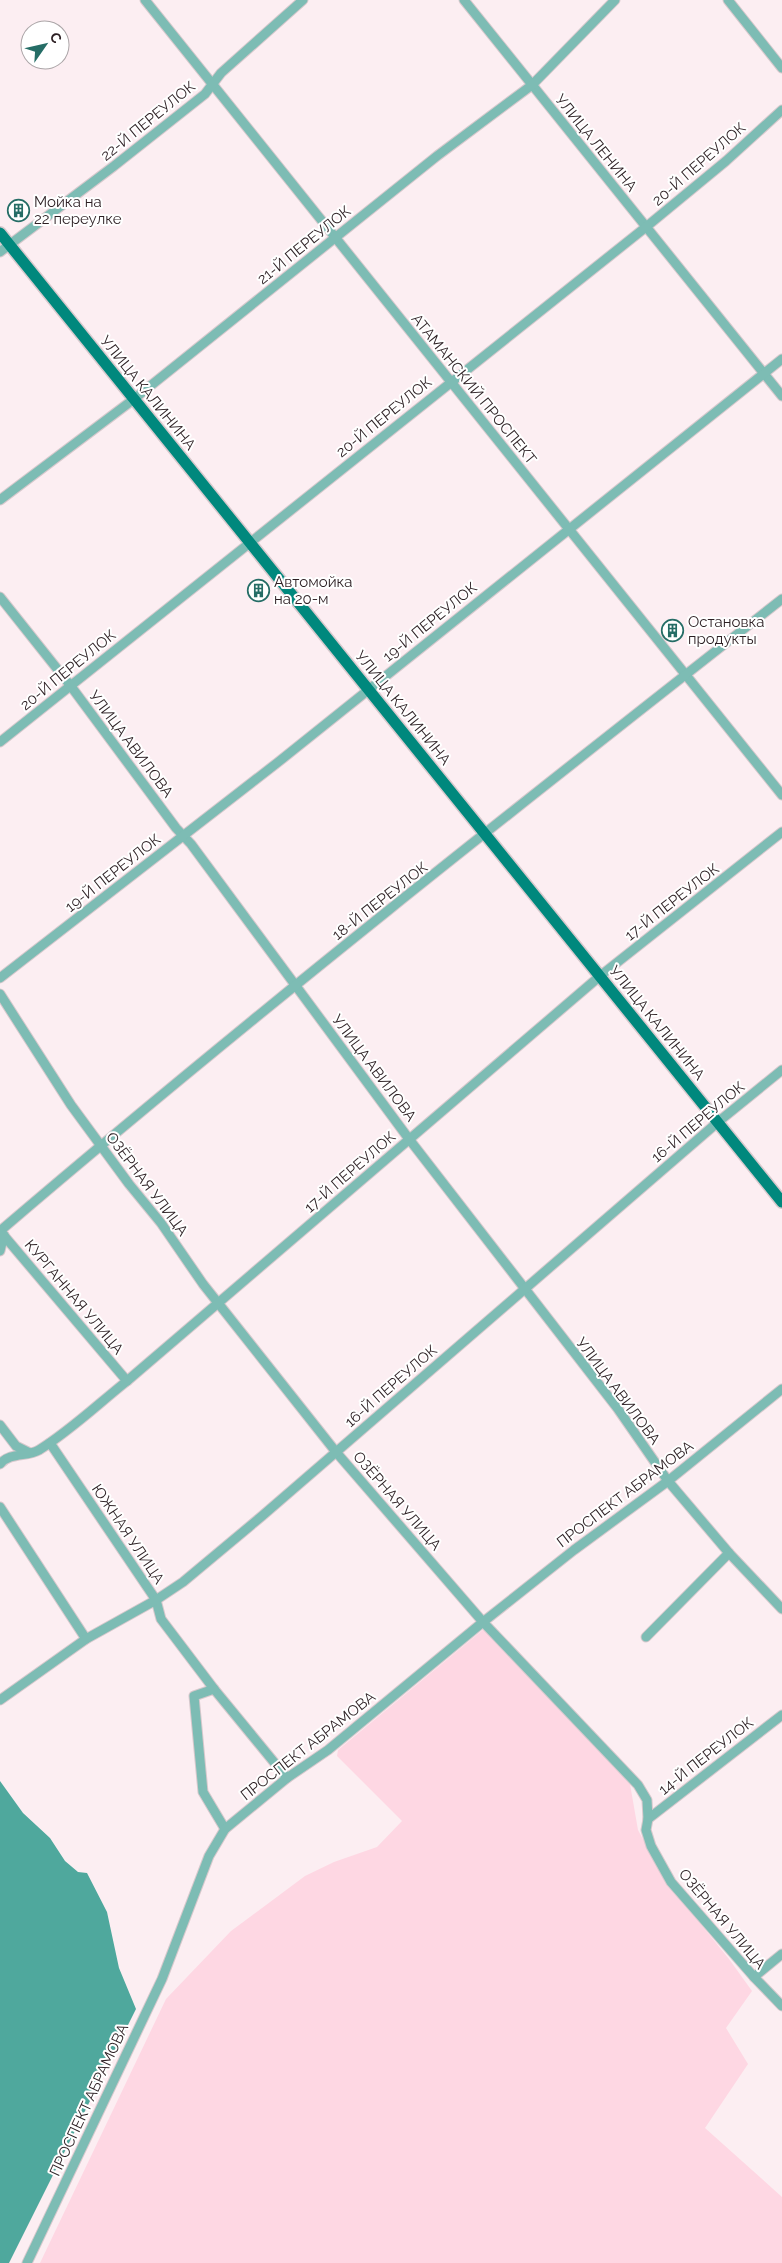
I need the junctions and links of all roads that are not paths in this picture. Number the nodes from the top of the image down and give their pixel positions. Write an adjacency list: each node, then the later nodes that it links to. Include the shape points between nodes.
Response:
1 (145, 0): 7 (street, АТАМАНСКИЙ ПРОСПЕКТ)
2 (303, 0): 7 (street, 22-Й ПЕРЕУЛОК, via 220,73)
3 (464, 0): 8 (street, УЛИЦА ЛЕНИНА)
4 (614, 0): 8 (street, 21-Й ПЕРЕУЛОК)
5 (728, 0): 6 (street)
6 (782, 68)
7 (212, 84): 12 (street, АТАМАНСКИЙ ПРОСПЕКТ); 13 (street, 22-Й ПЕРЕУЛОК, via 190,106)
8 (532, 85): 10 (street, УЛИЦА ЛЕНИНА); 12 (street, 21-Й ПЕРЕУЛОК)
9 (782, 110): 10 (street, 20-Й ПЕРЕУЛОК)
10 (646, 227): 15 (street, УЛИЦА ЛЕНИНА); 16 (street, 20-Й ПЕРЕУЛОК)
11 (0, 233): 13 (main road, УЛИЦА КАЛИНИНА)
12 (336, 238): 16 (street, АТАМАНСКИЙ ПРОСПЕКТ); 18 (street, 21-Й ПЕРЕУЛОК)
13 (5, 248): 18 (main road, УЛИЦА КАЛИНИНА)
14 (782, 359): 15 (street, 19-Й ПЕРЕУЛОК)
15 (764, 373): 17 (street, УЛИЦА ЛЕНИНА); 20 (street, 19-Й ПЕРЕУЛОК)
16 (450, 381): 20 (street, АТАМАНСКИЙ ПРОСПЕКТ); 21 (street, 20-Й ПЕРЕУЛОК)
17 (782, 396)
18 (134, 399): 19 (street, 21-Й ПЕРЕУЛОК); 21 (main road, УЛИЦА КАЛИНИНА)
19 (0, 500)
20 (568, 528): 24 (street, АТАМАНСКИЙ ПРОСПЕКТ); 26 (street, 19-Й ПЕРЕУЛОК)
21 (250, 542): 25 (street, 20-Й ПЕРЕУЛОК); 26 (main road, УЛИЦА КАЛИНИНА)
22 (0, 597): 25 (street, УЛИЦА АВИЛОВА)
23 (782, 599): 24 (street, 18-Й ПЕРЕУЛОК)
24 (686, 674): 28 (street, АТАМАНСКИЙ ПРОСПЕКТ); 30 (street, 18-Й ПЕРЕУЛОК)
25 (70, 685): 27 (street, 20-Й ПЕРЕУЛОК); 31 (street, УЛИЦА АВИЛОВА)
26 (368, 689): 30 (main road, УЛИЦА КАЛИНИНА); 31 (street, 19-Й ПЕРЕУЛОК)
27 (0, 742)
28 (782, 795)
29 (782, 832): 32 (street, 17-Й ПЕРЕУЛОК)
30 (485, 834): 32 (main road, УЛИЦА КАЛИНИНА); 34 (street, 18-Й ПЕРЕУЛОК)
31 (184, 835): 33 (street, 19-Й ПЕРЕУЛОК); 34 (street, УЛИЦА АВИЛОВА)
32 (600, 976): 37 (main road, УЛИЦА КАЛИНИНА); 38 (street, 17-Й ПЕРЕУЛОК)
33 (0, 978)
34 (295, 986): 38 (street, УЛИЦА АВИЛОВА); 39 (street, 18-Й ПЕРЕУЛОК)
35 (0, 994): 39 (street, ОЗЁРНАЯ УЛИЦА, via 49,1072)
36 (782, 1070): 37 (street, 16-Й ПЕРЕУЛОК)
37 (718, 1122): 40 (main road, УЛИЦА КАЛИНИНА); 43 (street, 16-Й ПЕРЕУЛОК)
38 (409, 1139): 43 (street, УЛИЦА АВИЛОВА); 44 (street, 17-Й ПЕРЕУЛОК)
39 (101, 1145): 41 (street, 18-Й ПЕРЕУЛОК); 44 (street, ОЗЁРНАЯ УЛИЦА)
40 (782, 1202)
41 (1, 1232): 42 (street); 45 (street, КУРГАННАЯ УЛИЦА)
42 (0, 1251)
43 (524, 1290): 50 (street, 16-Й ПЕРЕУЛОК); 52 (street, УЛИЦА АВИЛОВА, via 618,1409)
44 (218, 1302): 45 (street, 17-Й ПЕРЕУЛОК); 50 (street, ОЗЁРНАЯ УЛИЦА)
45 (127, 1381): 48 (street, 17-Й ПЕРЕУЛОК)
46 (782, 1389): 52 (street, ПРОСПЕКТ АБРАМОВА)
47 (0, 1425): 49 (street, via 16,1446 24,1452)
48 (50, 1444): 49 (street, 17-Й ПЕРЕУЛОК); 55 (street, ЮЖНАЯ УЛИЦА)
49 (35, 1452): 51 (street, 17-Й ПЕРЕУЛОК, via 19,1454)
50 (336, 1452): 55 (street, 16-Й ПЕРЕУЛОК, via 197,1570); 57 (street, ОЗЁРНАЯ УЛИЦА)
51 (0, 1464)
52 (668, 1481): 54 (street, УЛИЦА АВИЛОВА); 57 (street, ПРОСПЕКТ АБРАМОВА)
53 (0, 1508): 59 (street)
54 (729, 1553): 56 (street, УЛИЦА АВИЛОВА); 58 (street)
55 (156, 1600): 59 (street, 16-Й ПЕРЕУЛОК); 60 (street, ЮЖНАЯ УЛИЦА, via 161,1619)
56 (782, 1609)
57 (482, 1622): 63 (street, ПРОСПЕКТ АБРАМОВА, via 328,1750); 64 (street, ОЗЁРНАЯ УЛИЦА, via 638,1784 647,1800)
58 (646, 1637)
59 (86, 1639): 61 (street, 16-Й ПЕРЕУЛОК)
60 (214, 1689): 63 (street, ЮЖНАЯ УЛИЦА); 65 (street, via 194,1696 198,1747 203,1792)
61 (0, 1700)
62 (782, 1715): 64 (street, 14-Й ПЕРЕУЛОК)
63 (287, 1778): 65 (street, ПРОСПЕКТ АБРАМОВА)
64 (648, 1819): 67 (street, ОЗЁРНАЯ УЛИЦА, via 646,1830 651,1846 671,1882)
65 (225, 1829): 69 (street, ПРОСПЕКТ АБРАМОВА, via 210,1856 162,1979)
66 (782, 1954): 67 (street)
67 (754, 1977): 68 (street, ОЗЁРНАЯ УЛИЦА)
68 (782, 2006)
69 (28, 2263)

